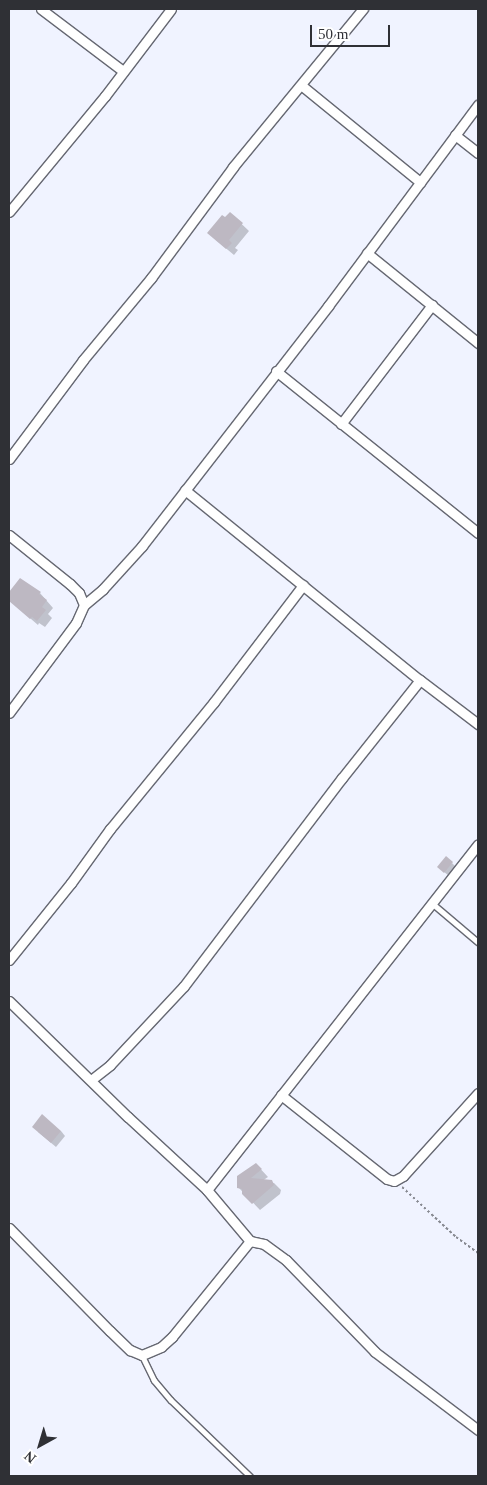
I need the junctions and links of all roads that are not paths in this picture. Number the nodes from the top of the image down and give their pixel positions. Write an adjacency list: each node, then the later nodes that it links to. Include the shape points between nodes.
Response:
1 (41, 9): 4 (street)
2 (171, 9): 4 (street)
3 (363, 9): 5 (street)
4 (123, 71): 10 (street)
5 (301, 85): 9 (street); 16 (street, via 233,167)
6 (478, 105): 7 (street)
7 (455, 135): 8 (street); 9 (street)
8 (478, 153)
9 (420, 182): 11 (street)
10 (9, 212)
11 (367, 254): 12 (street); 14 (street)
12 (432, 305): 13 (street); 15 (street)
13 (478, 343)
14 (276, 371): 15 (street); 17 (street)
15 (341, 424): 18 (street)
16 (9, 459)
17 (185, 490): 20 (street); 21 (street, via 142,546)
18 (478, 533)
19 (9, 534): 21 (street, via 70,584)
20 (303, 585): 22 (street); 28 (street)
21 (84, 605): 23 (street, via 76,623)
22 (420, 680): 24 (street); 30 (street, via 184,986 110,1065)
23 (9, 712)
24 (478, 724)
25 (478, 844): 26 (street)
26 (432, 903): 27 (lane); 32 (street)
27 (478, 942)
28 (9, 960)
29 (9, 1002): 30 (street)
30 (91, 1080): 33 (street)
31 (478, 1093): 32 (street, via 403,1176 394,1181 387,1179)
32 (281, 1095): 33 (street)
33 (207, 1190): 35 (street)
34 (9, 1228): 36 (street, via 110,1331 130,1350)
35 (250, 1241): 36 (street, via 172,1337 161,1347); 37 (street, via 264,1244 286,1260 375,1352)
36 (142, 1355): 38 (lane, via 154,1380 171,1400)
37 (478, 1430)
38 (250, 1476)

